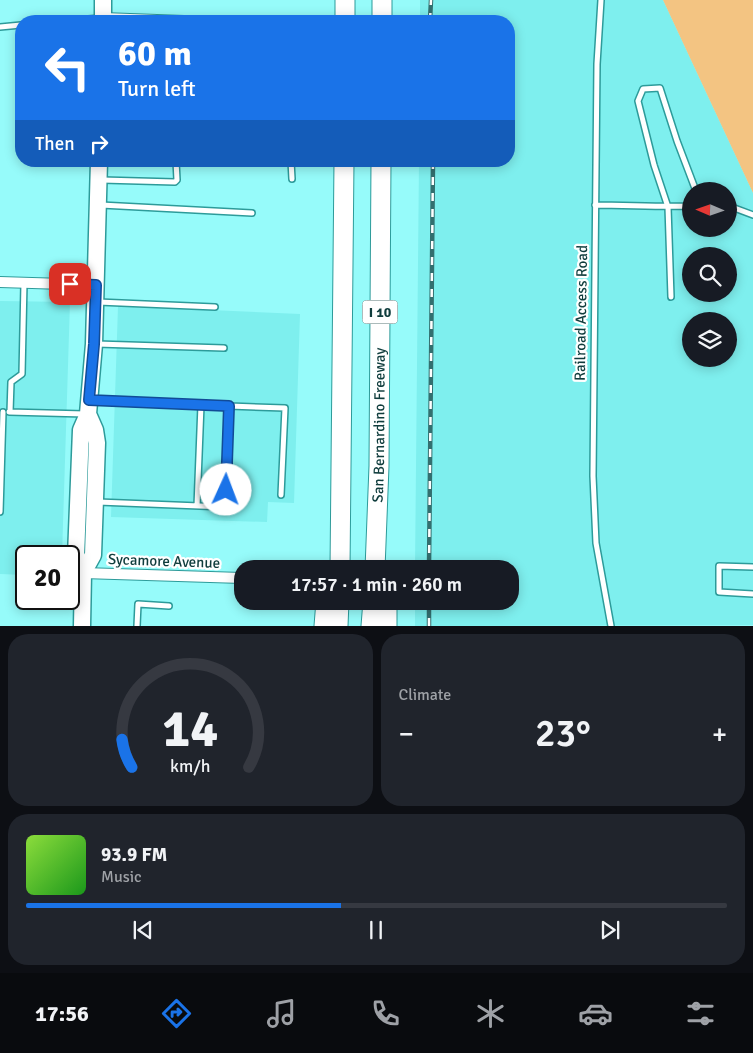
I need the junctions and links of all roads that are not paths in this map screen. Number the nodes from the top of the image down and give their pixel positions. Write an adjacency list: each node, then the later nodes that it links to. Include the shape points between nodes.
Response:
1 (104, 0): 5 (main road)
2 (345, 0): 6 (highway)
3 (382, 0): 7 (highway)
4 (601, 0): 19 (lane, Railroad Access Road)
5 (103, 15)
6 (345, 15)
7 (382, 15)
8 (15, 26): 9 (lane)
9 (0, 27)
10 (99, 167): 16 (main road)
11 (176, 167): 16 (lane, via 175,182)
12 (291, 167): 15 (lane)
13 (344, 167): 31 (highway, I 10)
14 (381, 167): 42 (highway, San Bernardino Freeway / I 10)
15 (292, 179)
16 (99, 180): 18 (main road)
17 (693, 182): 21 (lane, via 660,88 643,89 638,101)
18 (98, 205): 23 (lane); 27 (main road)
19 (595, 205): 21 (lane); 63 (lane, Railroad Access Road, via 594,514 600,572)
20 (682, 206): 21 (lane)
21 (668, 207): 28 (lane)
22 (738, 209): 24 (lane)
23 (252, 213)
24 (753, 215)
25 (0, 282): 26 (street)
26 (24, 282): 27 (street); 38 (lane, via 22,374 11,382)
27 (96, 285): 29 (main road)
28 (671, 297)
29 (95, 302): 30 (lane); 32 (main road)
30 (215, 307)
31 (344, 320): 44 (highway, via 329,445); 45 (highway, I 10)
32 (94, 344): 33 (lane); 36 (main road)
33 (224, 348)
34 (202, 405): 35 (lane); 36 (lane); 41 (lane)
35 (229, 406): 39 (lane, via 285,408); 41 (lane, via 225,507)
36 (89, 407): 38 (lane); 40 (main road, via 97,443); 49 (main road, via 80,430 76,556)
37 (1, 412): 38 (lane); 43 (lane)
38 (10, 412)
39 (281, 495)
40 (95, 502): 41 (lane); 49 (main road, via 94,554)
41 (197, 506)
42 (378, 510): 46 (highway, San Bernardino Freeway / I 10); 47 (highway)
43 (0, 512)
44 (327, 560)
45 (340, 560)
46 (375, 560)
47 (383, 560)
48 (753, 568): 51 (lane, via 719,566 719,592)
49 (84, 573): 50 (street, Sycamore Avenue); 57 (main road)
50 (234, 578)
51 (753, 594)
52 (169, 606): 58 (lane, via 138,604)
53 (325, 610): 59 (highway)
54 (339, 610): 60 (highway)
55 (372, 610): 61 (highway)
56 (387, 610): 62 (highway)
57 (82, 626)
58 (136, 626)
59 (324, 626)
60 (338, 626)
61 (371, 626)
62 (387, 626)
63 (612, 626)

